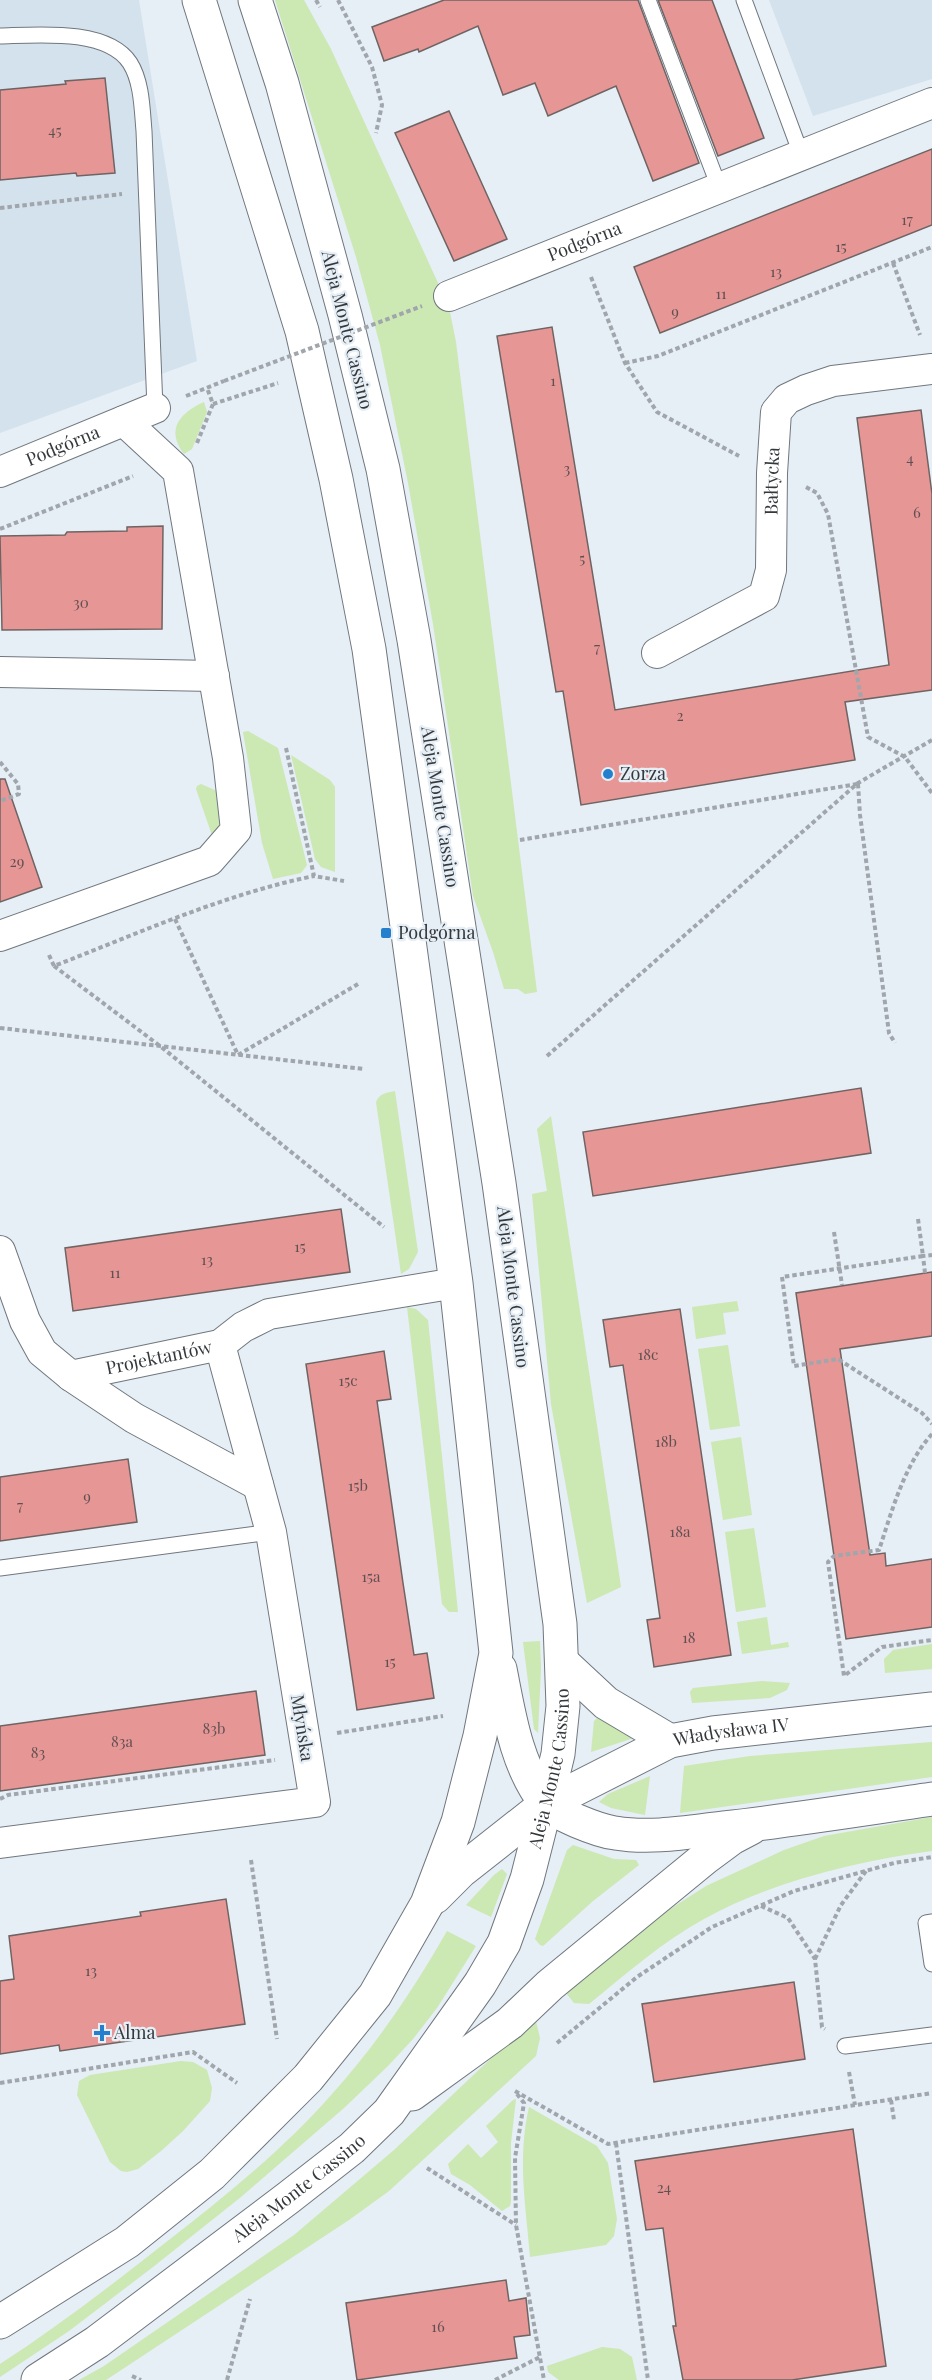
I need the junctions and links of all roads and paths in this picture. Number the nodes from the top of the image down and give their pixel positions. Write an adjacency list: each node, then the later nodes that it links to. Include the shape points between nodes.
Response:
1 (199, 0): 65 (street, via 302,331 336,479 369,650)
2 (255, 0): 76 (street, Aleja Monte Cassino, via 282,83 383,469 414,640 499,1183)
3 (316, 0): 7 (path)
4 (338, 0): 10 (path, via 372,67 382,105)
5 (648, 0): 12 (lane)
6 (744, 0): 11 (lane)
7 (320, 7)
8 (0, 36): 13 (lane, via 82,38 104,42 120,51 131,64 139,85)
9 (932, 103): 11 (street, Podgórna)
10 (376, 133)
11 (801, 154): 12 (street, Podgórna)
12 (719, 187): 15 (street, Podgórna)
13 (147, 191): 14 (path); 26 (lane)
14 (0, 208)
15 (578, 244): 18 (street, Podgórna); 20 (path)
16 (932, 247): 17 (path)
17 (892, 263): 19 (path); 20 (path, via 658,356)
18 (436, 301): 23 (path, bridge)
19 (920, 336)
20 (625, 363): 27 (path, via 657,412)
21 (932, 369): 32 (street, Bałtycka, via 833,381 787,399 776,412 771,570 764,596)
22 (283, 382): 25 (path)
23 (214, 385)
24 (207, 388): 25 (path)
25 (213, 404): 29 (path, via 190,462)
26 (154, 408): 28 (street, Podgórna)
27 (672, 420)
28 (124, 421): 29 (street); 30 (street, Podgórna)
29 (178, 471): 31 (path, via 161,480 149,469); 34 (street)
30 (0, 472)
31 (0, 529)
32 (657, 652)
33 (0, 672): 34 (street)
34 (214, 676): 47 (street, via 236,830 209,861)
35 (862, 702): 38 (path, via 868,737)
36 (932, 740): 38 (path)
37 (286, 748): 44 (path)
38 (905, 757): 40 (path); 41 (path)
39 (0, 762): 42 (path, via 18,784 19,794)
40 (858, 783): 43 (path); 52 (path, via 890,1033); 55 (path)
41 (932, 794)
42 (0, 801)
43 (520, 840)
44 (314, 876): 45 (path); 46 (path, via 277,884)
45 (344, 881)
46 (175, 919): 49 (path); 54 (path)
47 (34, 924): 48 (street); 49 (path)
48 (0, 936)
49 (54, 966): 53 (path)
50 (358, 984): 54 (path)
51 (0, 1028): 53 (path)
52 (895, 1043)
53 (160, 1046): 54 (path); 58 (path)
54 (238, 1055): 56 (path)
55 (547, 1056)
56 (364, 1069)
57 (918, 1219): 62 (path)
58 (384, 1227)
59 (834, 1232): 63 (path)
60 (0, 1251): 68 (street, via 25,1321 42,1352)
61 (932, 1255): 62 (path)
62 (923, 1256): 63 (path); 64 (path)
63 (840, 1268): 66 (path); 69 (path, via 782,1276 794,1366 838,1359 922,1413)
64 (925, 1273)
65 (456, 1283): 67 (street, Projektantów, via 269,1314 243,1327); 75 (street)
66 (842, 1286)
67 (220, 1346): 68 (street, Projektantów); 71 (street, Młyńska)
68 (71, 1376): 71 (street, via 134,1418)
69 (932, 1424)
70 (932, 1434): 74 (path, via 919,1448 879,1550 834,1556 828,1562 844,1676 882,1647)
71 (258, 1485): 72 (street, Młyńska)
72 (271, 1532): 73 (lane); 79 (street, Młyńska)
73 (0, 1568)
74 (932, 1640)
75 (496, 1653): 83 (street, via 514,1739); 89 (street, via 458,1822)
76 (562, 1662): 80 (street, via 606,1703); 83 (street, Aleja Monte Cassino, via 558,1754)
77 (932, 1709): 80 (street, Władysława IV)
78 (443, 1716): 79 (path)
79 (304, 1739): 82 (path, via 285,1759); 85 (street, Młyńska, via 315,1802)
80 (670, 1741): 83 (street, Władysława IV)
81 (932, 1798): 84 (street)
82 (0, 1799)
83 (546, 1804): 84 (street, via 580,1823 615,1833 660,1835); 89 (street, Władysława IV, via 469,1864); 102 (street, Aleja Monte Cassino, via 528,1879 504,1943 480,1984)
84 (760, 1824): 102 (street, via 705,1858 550,1984 510,2023)
85 (0, 1843)
86 (932, 1857): 88 (path)
87 (251, 1860): 95 (path)
88 (866, 1871): 90 (path); 92 (path, via 841,1905)
89 (427, 1905): 108 (street, via 368,2004 308,2078 212,2174 128,2242)
90 (760, 1905): 92 (path, via 788,1918); 96 (path, via 712,1927 637,1977)
91 (932, 1922): 93 (lane, via 926,1923)
92 (815, 1959): 97 (path, via 822,2027)
93 (932, 1964)
94 (932, 2035): 97 (lane)
95 (277, 2039)
96 (557, 2043)
97 (845, 2046)
98 (0, 2083): 99 (path, via 193,2052)
99 (237, 2083)
100 (932, 2093): 101 (path)
101 (891, 2100): 103 (path); 104 (path)
102 (388, 2112): 111 (street, Aleja Monte Cassino, via 352,2148 288,2198 97,2342)
103 (894, 2120)
104 (616, 2143): 106 (path, via 608,2144 515,2091 524,2103 515,2158); 116 (path)
105 (427, 2168): 106 (path)
106 (516, 2225): 109 (path)
107 (250, 2299): 113 (path)
108 (0, 2322)
109 (540, 2357): 114 (path); 115 (path)
110 (132, 2376): 112 (path)
111 (38, 2380)
112 (141, 2380)
113 (227, 2380)
114 (495, 2380)
115 (544, 2380)
116 (648, 2380)

